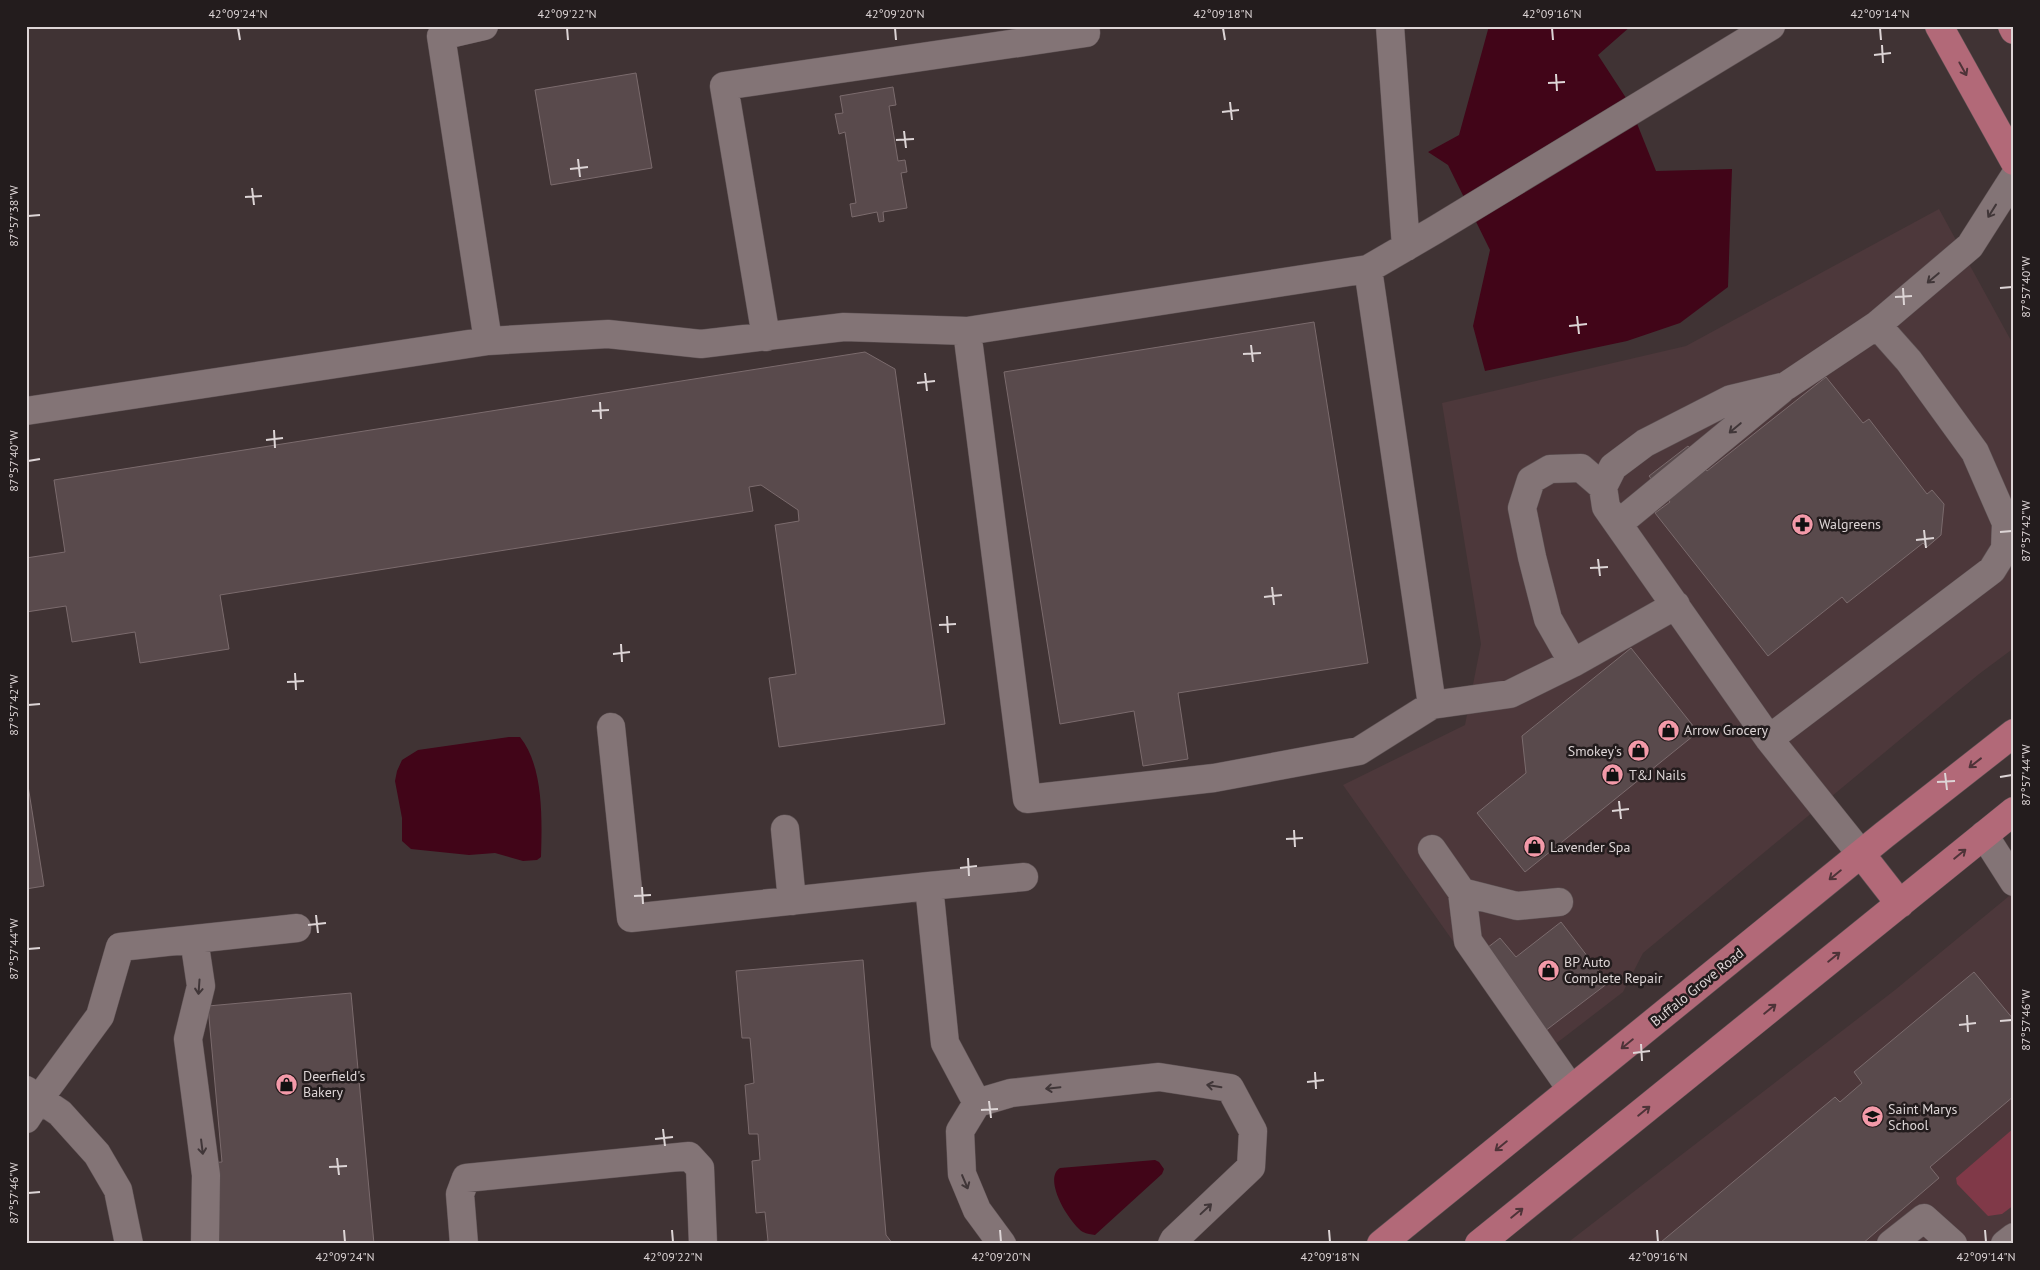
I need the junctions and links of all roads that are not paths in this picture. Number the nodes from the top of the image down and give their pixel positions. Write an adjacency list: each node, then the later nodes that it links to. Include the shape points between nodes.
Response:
1 (484, 26): 15 (street, via 441,36)
2 (1085, 26): 14 (street, via 1086,33 724,86)
3 (1390, 26): 10 (street)
4 (1771, 26): 10 (street)
5 (1939, 26): 8 (main road, one-way to 8)
6 (2012, 26): 7 (main road)
7 (2014, 30)
8 (2014, 161)
9 (2014, 177): 12 (street, one-way to 12, via 1970,246)
10 (1406, 247): 11 (street)
11 (1368, 269): 13 (street); 22 (street)
12 (1877, 325): 16 (street); 25 (street, via 1909,361 1975,452 2006,523 2006,549 1992,570)
13 (967, 331): 14 (street, via 844,328); 22 (street, via 1027,799 1214,778 1360,751)
14 (766, 336): 15 (street, via 701,344 608,334)
15 (488, 341): 17 (street)
16 (1786, 386): 18 (street, via 1731,399 1645,443 1613,467); 19 (street, one-way to 19)
17 (26, 411)
18 (1603, 487): 19 (street, via 1606,507); 21 (street, via 1581,468 1550,469 1531,480 1522,508 1548,619)
19 (1618, 524): 20 (street)
20 (1676, 605): 21 (street); 25 (street)
21 (1573, 663): 22 (street, via 1510,694)
22 (1432, 705)
23 (611, 726): 35 (street, via 631,918)
24 (2014, 733): 30 (main road, Buffalo Grove Road, one-way to 30)
25 (1769, 740): 30 (street)
26 (2014, 811): 28 (main road)
27 (785, 829): 35 (street)
28 (1984, 835): 32 (street); 37 (main road, one-way to 28)
29 (1432, 849): 34 (street)
30 (1861, 854): 37 (main road); 40 (main road, Buffalo Grove Road, one-way to 40)
31 (1024, 877): 33 (street)
32 (2014, 882)
33 (929, 886): 35 (street); 42 (street, via 945,1043)
34 (1462, 892): 36 (street, via 1517,906); 40 (street, via 1468,941)
35 (792, 901)
36 (1559, 902)
37 (1900, 904): 51 (main road, one-way to 37)
38 (298, 928): 39 (street)
39 (194, 939): 41 (street, via 120,947 100,1016); 45 (street, one-way to 45, via 201,986 188,1039 206,1175)
40 (1571, 1089): 50 (main road, Buffalo Grove Road, one-way to 50)
41 (30, 1103): 44 (street, via 60,1113 97,1154 118,1190)
42 (976, 1103): 48 (street, one-way to 48, via 960,1131 962,1174 977,1210); 49 (street, one-way to 42, via 1251,1166 1253,1131 1230,1088 1159,1076 1011,1093)
43 (2014, 1237): 54 (street)
44 (129, 1244)
45 (206, 1244)
46 (464, 1244): 47 (street, via 460,1194 466,1178 689,1156 700,1168)
47 (703, 1244)
48 (1002, 1244)
49 (1172, 1244)
50 (1381, 1244)
51 (1479, 1244)
52 (1891, 1244): 53 (street, via 1924,1218)
53 (1953, 1244)
54 (2005, 1244)

